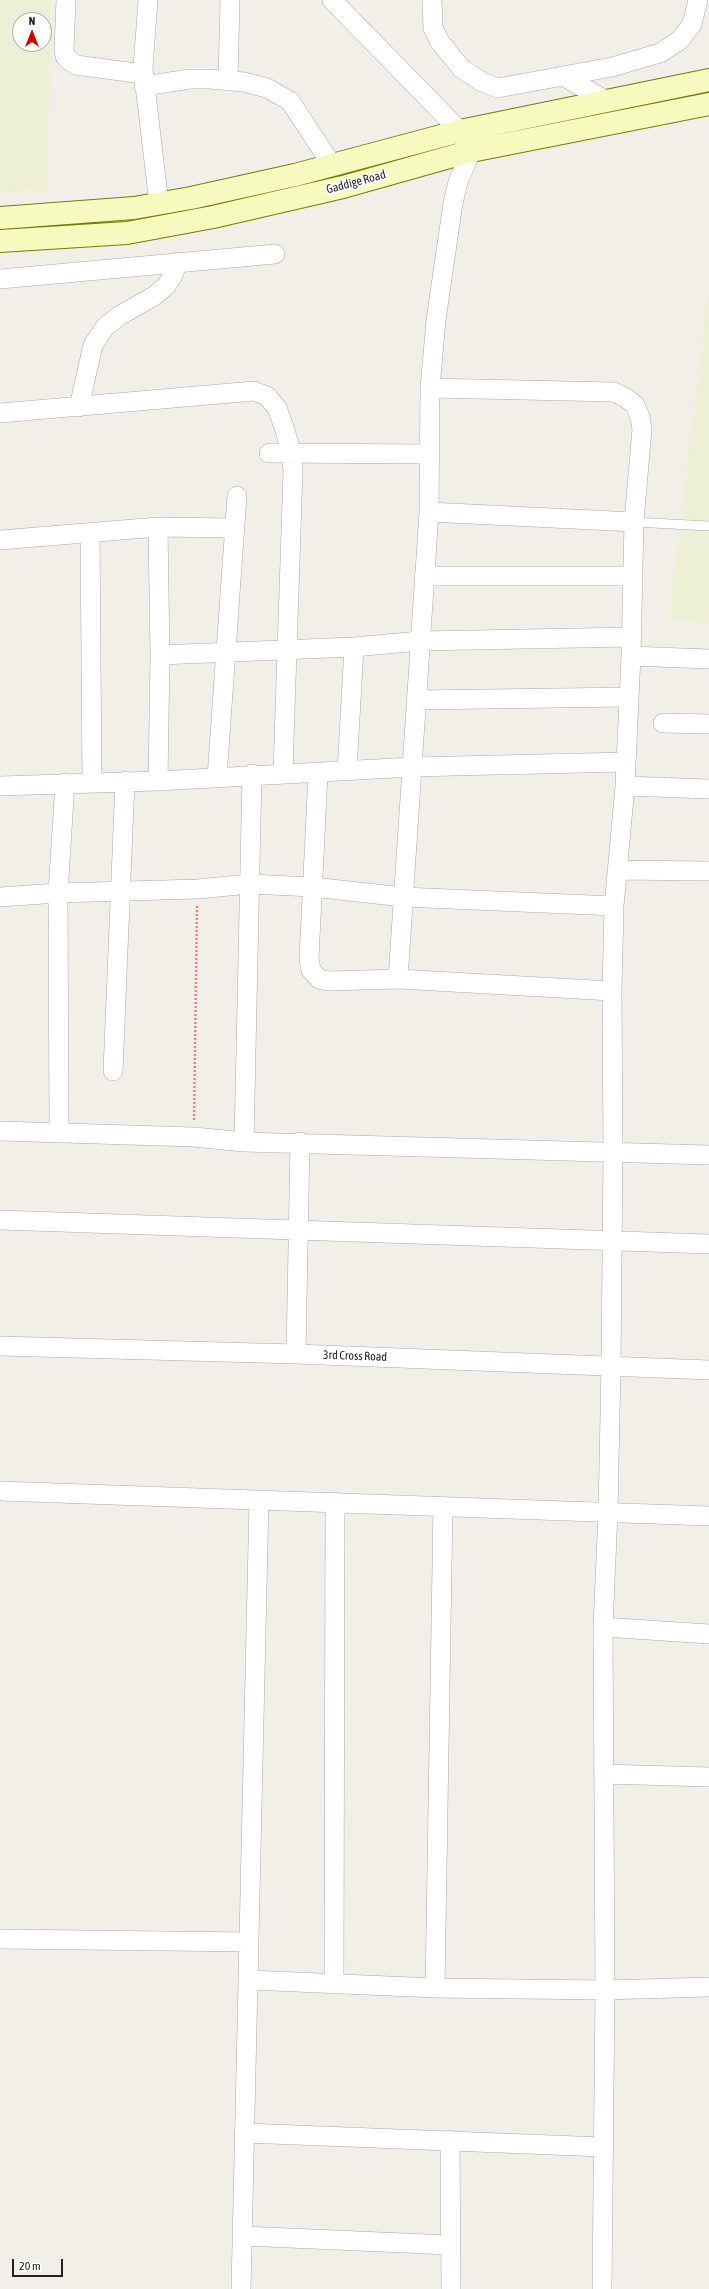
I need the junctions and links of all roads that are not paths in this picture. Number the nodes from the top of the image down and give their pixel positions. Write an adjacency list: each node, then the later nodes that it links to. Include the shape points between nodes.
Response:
1 (66, 0): 8 (street, via 64,49 70,62)
2 (148, 0): 8 (street)
3 (230, 0): 9 (street)
4 (332, 0): 13 (street)
5 (432, 0): 7 (street, via 433,28 440,42 461,68 482,82 498,88)
6 (698, 0): 7 (street, via 692,24 680,40 660,53)
7 (563, 76): 11 (street)
8 (144, 80): 9 (street); 16 (street)
9 (228, 80): 15 (street, via 267,88 290,101)
10 (709, 80): 11 (main road, Gaddige Road)
11 (605, 100): 13 (main road, Gaddige Road)
12 (709, 104): 14 (main road, Gaddige Road)
13 (460, 131): 14 (street); 15 (main road, Gaddige Road)
14 (471, 151): 18 (main road, Gaddige Road, via 343,187 213,217 127,233); 22 (street, via 458,182 453,203 436,320)
15 (332, 165): 16 (main road, Gaddige Road, via 242,188)
16 (158, 204): 17 (main road, Gaddige Road)
17 (0, 218)
18 (0, 242)
19 (275, 254): 20 (street)
20 (178, 262): 21 (street); 23 (street, via 166,286 105,327 93,345)
21 (0, 279)
22 (430, 388): 27 (street); 30 (street, via 614,392 626,398 636,405 642,430)
23 (79, 407): 24 (street); 26 (street, via 254,390 267,396 277,408 286,430)
24 (0, 413)
25 (269, 453): 26 (street)
26 (291, 453): 27 (street); 41 (street, via 293,471)
27 (428, 454): 29 (street)
28 (237, 496): 33 (street)
29 (429, 512): 30 (street); 36 (street)
30 (634, 522): 31 (lane); 37 (street)
31 (709, 526)
32 (158, 527): 33 (street); 34 (street); 43 (street)
33 (234, 528): 42 (street)
34 (90, 533): 35 (street); 59 (street)
35 (0, 540)
36 (424, 576): 37 (street); 39 (street)
37 (631, 576): 38 (street)
38 (631, 637): 39 (street); 44 (street)
39 (420, 641): 40 (street); 47 (street)
40 (354, 647): 41 (street); 52 (street)
41 (287, 648): 42 (street); 53 (street)
42 (227, 651): 43 (street); 56 (street)
43 (160, 655): 58 (street)
44 (631, 656): 45 (street); 46 (street)
45 (709, 659)
46 (629, 697): 47 (street); 50 (street)
47 (417, 700): 51 (street)
48 (663, 723): 49 (street)
49 (709, 724)
50 (625, 762): 51 (street); 62 (street)
51 (412, 767): 52 (street); 70 (street)
52 (347, 771): 54 (street)
53 (283, 772): 54 (street); 55 (street)
54 (318, 773): 67 (street)
55 (252, 774): 56 (street); 66 (street)
56 (217, 777): 58 (street)
57 (125, 781): 58 (street); 59 (street); 68 (street)
58 (158, 781)
59 (92, 782): 60 (street)
60 (66, 783): 61 (street); 69 (street)
61 (0, 786)
62 (625, 786): 63 (street); 64 (street)
63 (709, 789)
64 (617, 870): 65 (street); 72 (street)
65 (709, 871)
66 (249, 884): 67 (street); 68 (street, via 198,889); 78 (street)
67 (313, 887): 70 (street); 73 (street, via 309,959 314,975 318,979 328,981)
68 (120, 891): 69 (street); 75 (street)
69 (58, 893): 71 (street); 77 (street)
70 (403, 896): 72 (street); 73 (street)
71 (0, 897)
72 (614, 906): 74 (street)
73 (398, 979): 74 (street)
74 (612, 991): 80 (street)
75 (113, 1071)
76 (0, 1131): 77 (street)
77 (59, 1132): 78 (street, via 194,1137)
78 (244, 1142): 79 (street)
79 (300, 1142): 80 (street); 83 (street)
80 (613, 1154): 81 (street); 84 (street)
81 (709, 1155)
82 (0, 1220): 83 (street)
83 (300, 1231): 84 (street); 87 (street)
84 (612, 1240): 85 (street); 88 (street)
85 (709, 1244)
86 (0, 1346): 87 (street, 3rd Cross Road)
87 (296, 1354): 88 (street, 3rd Cross Road)
88 (611, 1366): 89 (street, 3rd Cross Road); 94 (street)
89 (709, 1370)
90 (0, 1491): 91 (street)
91 (259, 1500): 92 (street); 101 (street)
92 (335, 1502): 93 (street); 103 (street)
93 (443, 1507): 94 (street); 105 (street)
94 (608, 1513): 95 (street); 96 (street)
95 (709, 1516)
96 (603, 1627): 97 (street); 98 (street)
97 (709, 1634)
98 (604, 1774): 99 (street); 106 (street)
99 (709, 1777)
100 (0, 1939): 101 (street)
101 (249, 1942): 102 (street)
102 (250, 1980): 103 (street); 107 (street)
103 (334, 1984): 105 (street)
104 (709, 1987): 106 (street)
105 (435, 1988): 106 (street)
106 (605, 1990): 109 (street)
107 (245, 2133): 108 (street); 110 (street)
108 (450, 2140): 109 (street); 111 (street)
109 (603, 2147): 114 (street)
110 (243, 2236): 111 (street); 112 (street)
111 (450, 2245): 113 (street)
112 (241, 2289)
113 (451, 2289)
114 (602, 2289)

